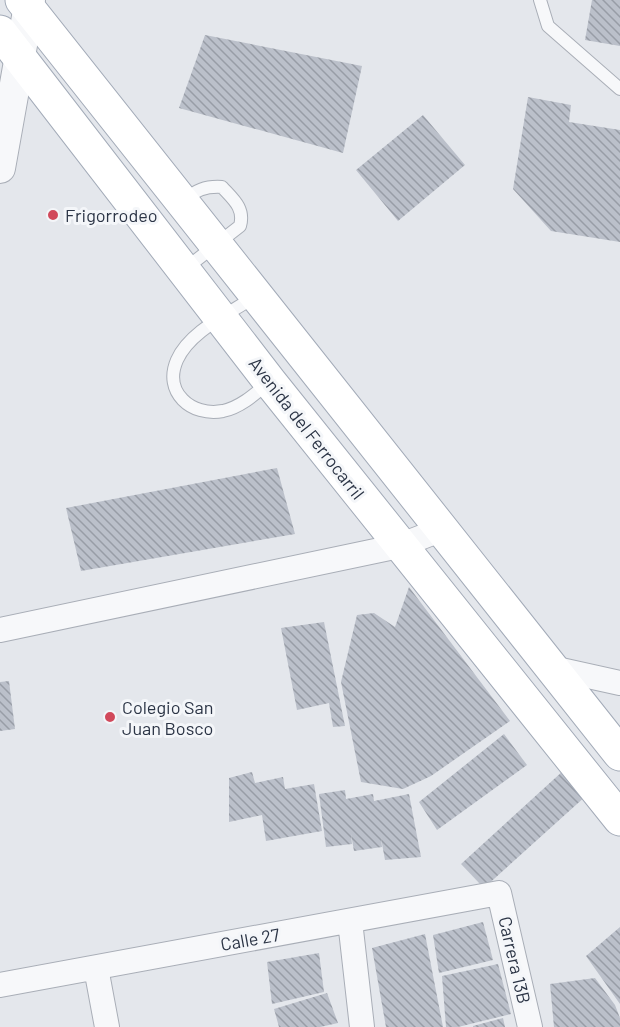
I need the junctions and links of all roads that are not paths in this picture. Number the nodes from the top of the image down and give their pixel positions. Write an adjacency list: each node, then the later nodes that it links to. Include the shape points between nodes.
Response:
1 (540, 0): 5 (lane, via 548,26)
2 (27, 3): 4 (street); 7 (main road)
3 (0, 32): 4 (main road, Avenida del Ferrocarril)
4 (21, 61): 6 (street); 9 (main road, Avenida del Ferrocarril)
5 (620, 89)
6 (0, 168)
7 (182, 202): 8 (main road); 8 (lane, via 196,191 222,187 239,206 243,217 240,226)
8 (215, 245): 9 (lane); 10 (main road)
9 (184, 270): 11 (main road, Avenida del Ferrocarril)
10 (255, 296): 11 (lane); 13 (main road)
11 (222, 319): 12 (main road, Avenida del Ferrocarril); 12 (lane, via 193,339 177,360 173,379 176,392 186,405 202,411 222,411 241,404)
12 (270, 382): 14 (main road, Avenida del Ferrocarril)
13 (440, 530): 14 (street); 16 (main road)
14 (399, 546): 15 (street); 19 (main road, Avenida del Ferrocarril)
15 (0, 630)
16 (552, 668): 17 (street); 18 (main road)
17 (620, 683)
18 (620, 754)
19 (620, 819)
20 (499, 893): 21 (street, Calle 27); 26 (street, Carrera 13B)
21 (350, 921): 22 (street, Calle 27); 25 (street)
22 (96, 968): 23 (street, Calle 27); 24 (street)
23 (0, 985)
24 (107, 1027)
25 (362, 1027)
26 (530, 1027)

